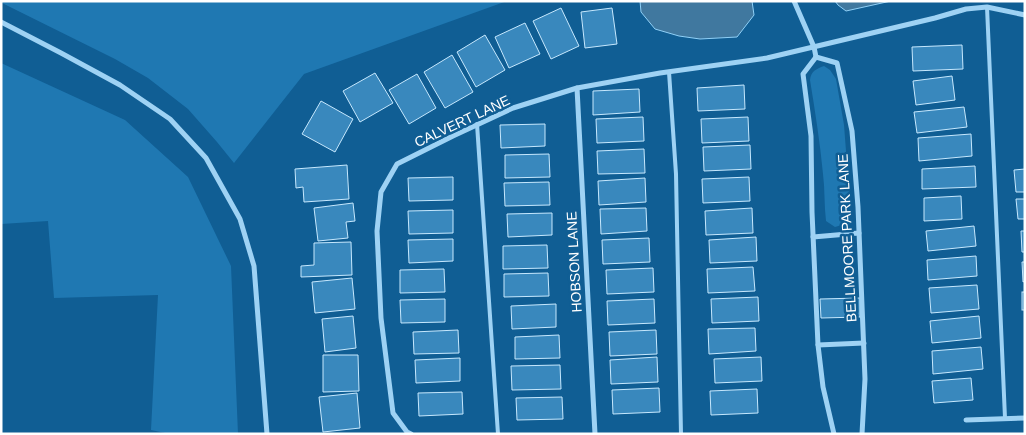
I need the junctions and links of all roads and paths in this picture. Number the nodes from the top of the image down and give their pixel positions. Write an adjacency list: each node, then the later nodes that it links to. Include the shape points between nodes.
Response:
1 (794, 1): 5 (street)
2 (987, 8): 3 (street, CALVERT LANE); 5 (street, CALVERT LANE, via 966,9); 14 (lane)
3 (1025, 14)
4 (1, 22): 17 (street, via 120,85 170,119 206,158 240,219 254,266)
5 (814, 47): 6 (street); 7 (street, CALVERT LANE, via 768,58)
6 (816, 57): 10 (street, BELLMOORE PARK LANE, via 837,63 852,132); 11 (street, via 804,74 811,136)
7 (669, 72): 8 (street, CALVERT LANE); 21 (lane, via 676,174)
8 (577, 88): 9 (street, CALVERT LANE, via 513,108); 20 (street, HOBSON LANE)
9 (477, 124): 18 (street, CALVERT LANE, via 398,164 381,192 377,231 381,308 393,413); 19 (lane)
10 (859, 233): 11 (street); 12 (street, BELLMOORE PARK LANE)
11 (814, 237): 13 (street)
12 (864, 343): 13 (street); 23 (street, BELLMOORE PARK LANE)
13 (818, 345): 22 (street, via 823,387)
14 (1005, 418): 15 (street); 16 (street)
15 (1025, 418)
16 (966, 420)
17 (267, 434)
18 (410, 434)
19 (498, 434)
20 (595, 434)
21 (681, 434)
22 (834, 434)
23 (862, 434)

